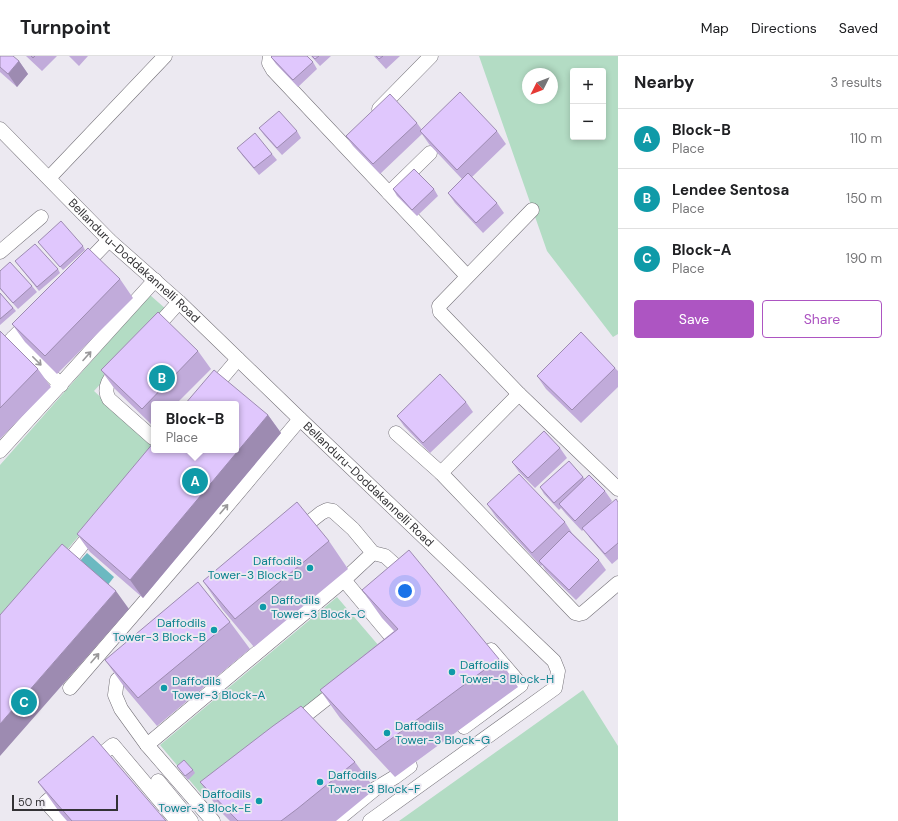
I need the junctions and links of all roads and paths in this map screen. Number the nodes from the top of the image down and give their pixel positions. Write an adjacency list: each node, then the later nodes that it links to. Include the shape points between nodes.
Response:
1 (165, 56): 9 (street)
2 (270, 56): 7 (street, via 269,63 273,70)
3 (432, 56): 4 (street)
4 (372, 118)
5 (0, 129): 9 (street, Bellanduru-Doddakannelli Road)
6 (355, 134): 7 (street)
7 (344, 146): 10 (street)
8 (430, 153): 10 (street)
9 (49, 178): 13 (street, Bellanduru-Doddakannelli Road)
10 (389, 193): 15 (street)
11 (532, 210): 15 (street)
12 (41, 217): 14 (street)
13 (109, 240): 16 (street); 17 (street, Bellanduru-Doddakannelli Road)
14 (0, 252)
15 (467, 276): 26 (street, via 439,306 440,312)
16 (72, 278)
17 (155, 280): 18 (street, Bellanduru-Doddakannelli Road); 25 (street, one-way to 17)
18 (179, 302): 21 (street); 24 (street, Bellanduru-Doddakannelli Road)
19 (40, 311): 20 (street)
20 (13, 338): 22 (street); 25 (street, one-way to 25)
21 (143, 342)
22 (0, 351)
23 (127, 359): 30 (street, via 107,384 107,395)
24 (238, 359): 27 (street); 28 (street, Bellanduru-Doddakannelli Road)
25 (61, 384): 31 (street)
26 (519, 394): 32 (street); 33 (street)
27 (203, 401)
28 (300, 419): 45 (street, one-way to 28); 58 (street, Bellanduru-Doddakannelli Road, via 554,661 558,671 555,688)
29 (396, 432): 32 (street)
30 (151, 436)
31 (0, 451)
32 (441, 473): 40 (street, via 575,612 583,613)
33 (618, 489)
34 (104, 518): 38 (street)
35 (290, 538): 36 (street, via 321,513 333,511 353,529)
36 (373, 553): 37 (street, via 386,556 411,575); 39 (street)
37 (421, 575)
38 (55, 578)
39 (344, 580): 42 (street, via 395,641); 48 (street)
40 (618, 583)
41 (484, 642): 47 (street, via 521,685)
42 (378, 655)
43 (141, 659): 48 (street, via 117,680 115,695 121,709)
44 (351, 678): 46 (street)
45 (70, 688)
46 (284, 733)
47 (452, 736)
48 (147, 745): 52 (street)
49 (424, 756): 57 (street)
50 (158, 781): 55 (street)
51 (210, 794): 52 (street)
52 (199, 804): 56 (street)
53 (62, 821): 54 (street, via 46,802 113,745)
54 (177, 821)
55 (191, 821)
56 (212, 821)
57 (336, 821)
58 (370, 821)

